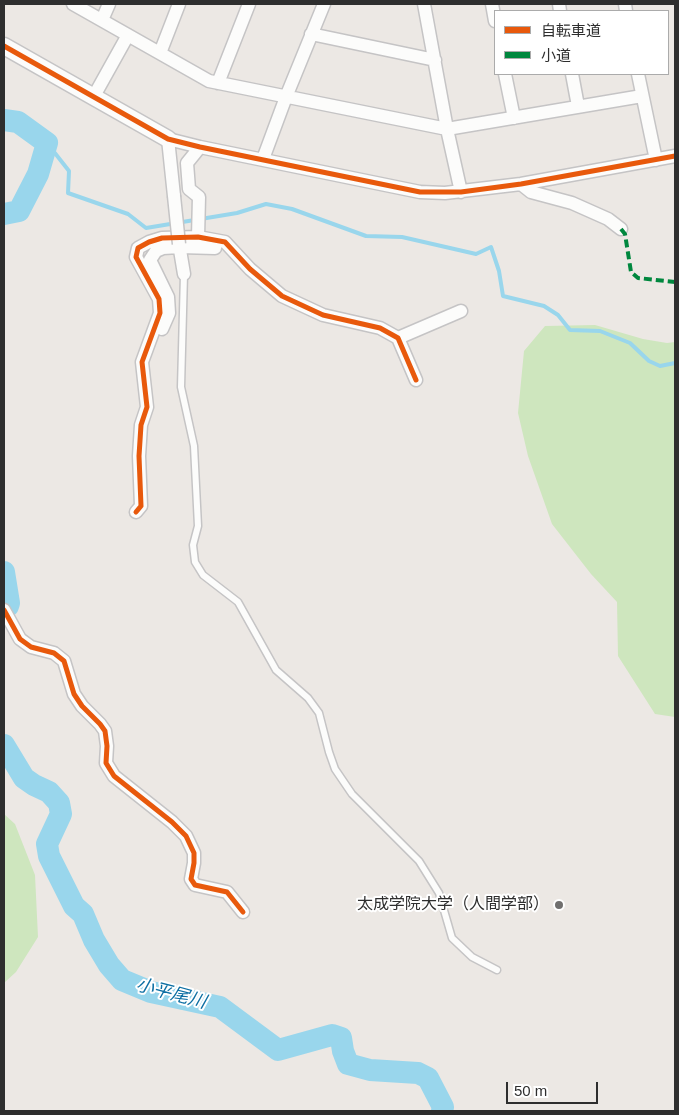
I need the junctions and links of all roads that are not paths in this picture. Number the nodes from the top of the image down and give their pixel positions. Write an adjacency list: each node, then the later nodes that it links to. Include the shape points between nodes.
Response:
1 (73, 4): 7 (street)
2 (109, 4): 7 (street)
3 (179, 4): 11 (street)
4 (249, 4): 16 (street)
5 (324, 4): 8 (street)
6 (424, 4): 12 (street)
7 (102, 20): 9 (street)
8 (311, 34): 12 (street); 19 (street)
9 (128, 35): 11 (street); 17 (street)
10 (4, 46): 17 (street)
11 (160, 54): 16 (street, via 208,81)
12 (435, 60): 22 (street)
13 (505, 75): 21 (street)
14 (572, 75): 20 (street)
15 (638, 75): 18 (street)
16 (218, 83): 19 (street)
17 (94, 96): 23 (street)
18 (642, 96): 20 (street); 27 (street)
19 (286, 97): 22 (street); 26 (street)
20 (578, 106): 21 (street)
21 (514, 118): 22 (street)
22 (447, 129): 29 (street)
23 (168, 139): 24 (street); 32 (street, bridge)
24 (200, 147): 26 (street); 31 (street, via 187,164 189,189 199,197)
25 (675, 156): 27 (street)
26 (263, 159): 29 (street, via 420,192)
27 (656, 160): 28 (street)
28 (521, 184): 29 (street); 30 (street, via 531,192 572,203 608,219)
29 (461, 192)
30 (621, 229)
31 (198, 236): 34 (street, via 225,242 266,283); 37 (street, via 162,238 138,248 136,257 159,299 160,314)
32 (180, 245): 33 (street); 34 (street, via 212,246 225,251 268,292 295,310); 37 (street, via 156,251 150,260 168,297 169,313 152,354)
33 (184, 274): 42 (lane, via 181,387 194,446 198,526 193,545 196,562 203,575 238,602 276,670 308,698 319,713 335,769 352,794 420,861 439,893 452,938 472,957)
34 (298, 304): 36 (street, via 323,315 380,328)
35 (461, 311): 36 (street)
36 (398, 338): 38 (street)
37 (142, 362): 39 (street, via 147,407 141,425 142,506)
38 (416, 380)
39 (136, 512)
40 (4, 610): 41 (street, via 20,639 31,647 54,653 64,662 74,694 105,731 108,746 106,763 114,776 186,836 194,853 191,879 195,885 227,892)
41 (243, 912)
42 (497, 970)

